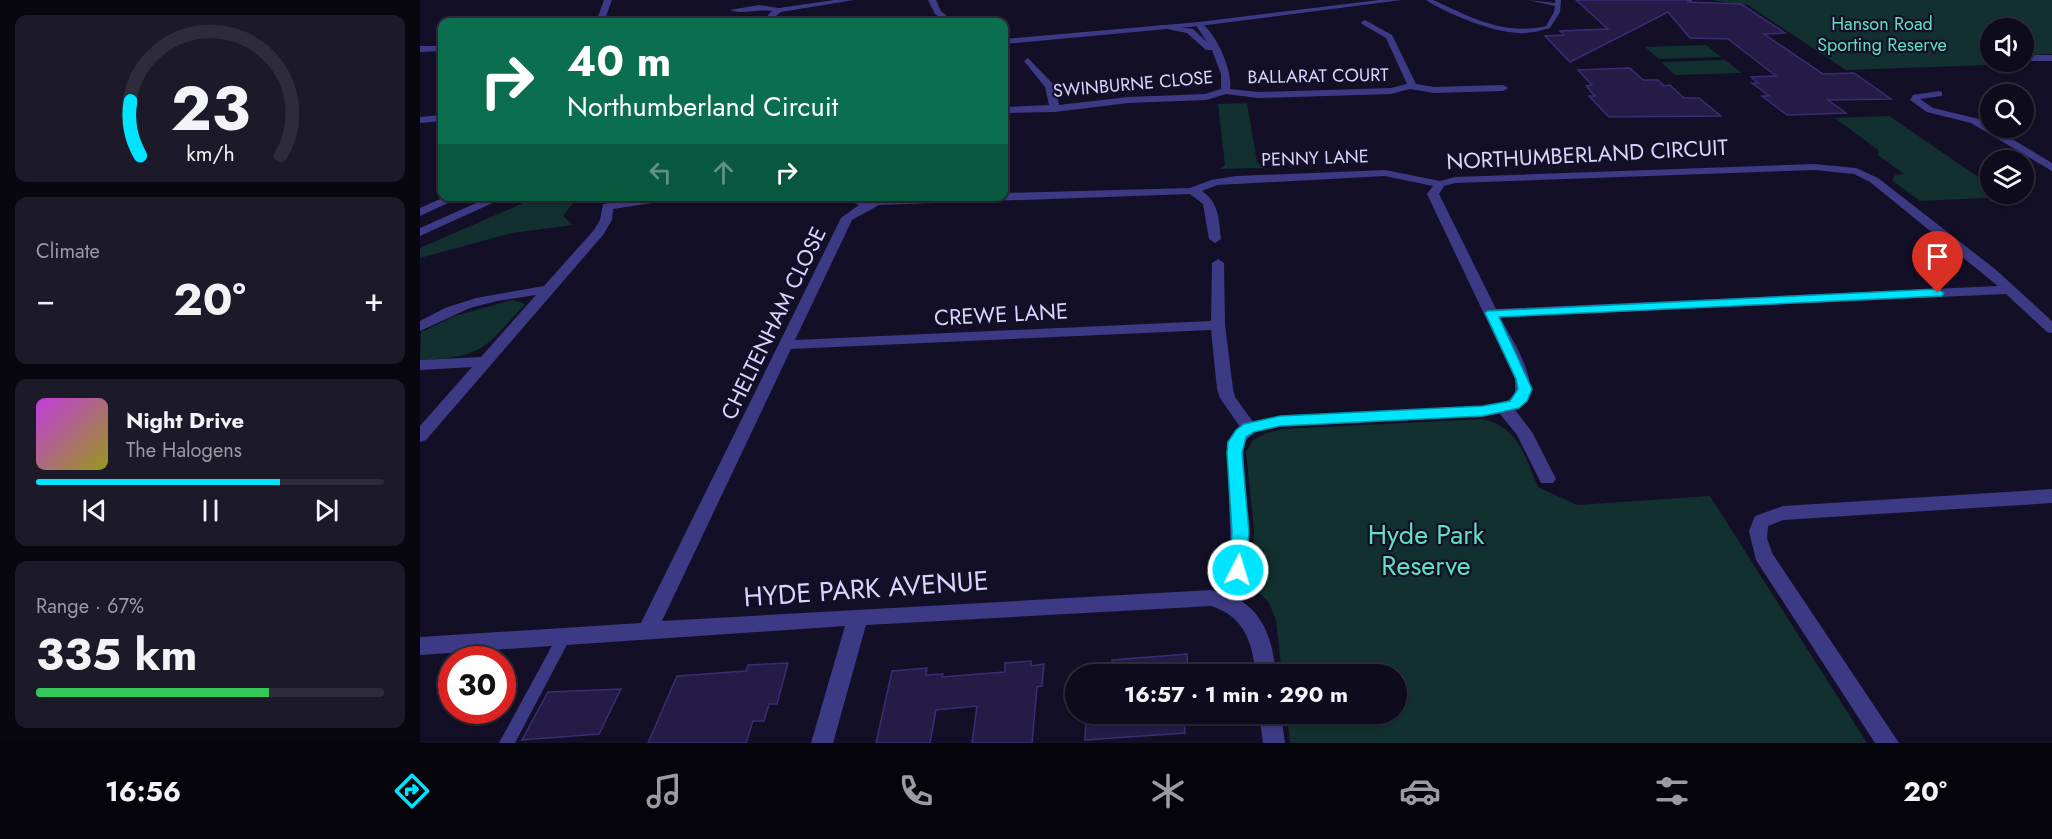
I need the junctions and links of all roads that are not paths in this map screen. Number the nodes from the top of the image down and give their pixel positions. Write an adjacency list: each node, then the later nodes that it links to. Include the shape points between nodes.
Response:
1 (608, 0): 13 (street)
2 (850, 0): 11 (street)
3 (933, 0): 12 (street)
4 (1324, 0): 9 (street)
5 (1398, 0): 18 (street)
6 (1429, 0): 8 (lane, via 1486,26 1524,32 1548,27)
7 (1531, 0): 8 (lane)
8 (1558, 2)
9 (1259, 7)
10 (734, 10): 11 (street)
11 (779, 10): 14 (street)
12 (938, 12): 15 (street); 16 (street)
13 (601, 18)
14 (772, 18)
15 (937, 18)
16 (945, 18)
17 (1365, 22): 28 (street, BALLARAT COURT, via 1389,38 1412,83)
18 (1199, 24): 19 (street); 20 (street, via 1169,17); 24 (street, SWINBURNE CLOSE)
19 (1161, 27): 21 (street); 24 (street, SWINBURNE CLOSE, via 1190,31)
20 (1008, 34)
21 (1008, 42)
22 (420, 49): 23 (street)
23 (438, 49)
24 (1216, 53): 30 (street, SWINBURNE CLOSE, via 1226,76)
25 (2034, 58): 26 (street)
26 (2052, 58)
27 (1028, 61): 32 (street, via 1050,86)
28 (1410, 86): 29 (street, BALLARAT COURT, via 1434,90); 30 (street, BALLARAT COURT, via 1391,91 1258,95)
29 (1503, 88)
30 (1225, 91): 32 (street, SWINBURNE CLOSE, via 1206,97 1128,100)
31 (1939, 94): 36 (street, via 1921,95 1915,100 1930,110 1975,121)
32 (1055, 109): 33 (street, SWINBURNE CLOSE)
33 (1008, 110)
34 (438, 118): 35 (street)
35 (420, 120)
36 (2052, 168)
37 (1440, 184): 38 (street, PENNY LANE, via 1385,173 1236,179); 51 (street, NORTHUMBERLAND CIRCUIT, via 1455,180 1843,168 1874,180); 52 (street, NORTHUMBERLAND CIRCUIT, via 1433,191 1435,200)
38 (1192, 191): 39 (street); 48 (street, via 1211,205)
39 (1008, 198)
40 (446, 201): 46 (street)
41 (491, 201): 47 (street)
42 (644, 201): 50 (street, via 607,206 606,220 599,232)
43 (859, 201): 45 (street)
44 (881, 201): 45 (street)
45 (867, 204): 56 (street, CHELTENHAM CLOSE, via 848,218)
46 (420, 212)
47 (420, 232)
48 (1215, 239)
49 (1218, 263): 53 (street)
50 (547, 290): 54 (street, via 483,299); 57 (street)
51 (2008, 290): 52 (street); 55 (street, NORTHUMBERLAND CIRCUIT)
52 (1491, 313): 59 (street, NORTHUMBERLAND CIRCUIT, via 1525,389 1522,398)
53 (1218, 326): 56 (street, CREWE LANE); 60 (street, via 1225,389)
54 (420, 327)
55 (2052, 329)
56 (786, 345): 66 (street, CHELTENHAM CLOSE)
57 (485, 362): 58 (street); 61 (street)
58 (420, 365)
59 (1504, 408): 60 (street, via 1280,421); 62 (street, via 1524,432)
60 (1249, 428): 64 (street, via 1235,442 1240,557)
61 (420, 436)
62 (1547, 479)
63 (2052, 496): 74 (street, via 1783,513 1767,515 1760,521 1756,537 1763,555)
64 (1225, 601): 65 (street, HYDE PARK AVENUE, via 1192,598); 69 (street, via 1251,620)
65 (858, 617): 66 (street, HYDE PARK AVENUE); 72 (street)
66 (647, 632): 67 (street, HYDE PARK AVENUE)
67 (564, 637): 68 (street, HYDE PARK AVENUE); 71 (lane)
68 (420, 646)
69 (1265, 664)
70 (1271, 724): 73 (street)
71 (507, 743)
72 (822, 743)
73 (1274, 743)
74 (1888, 743)

